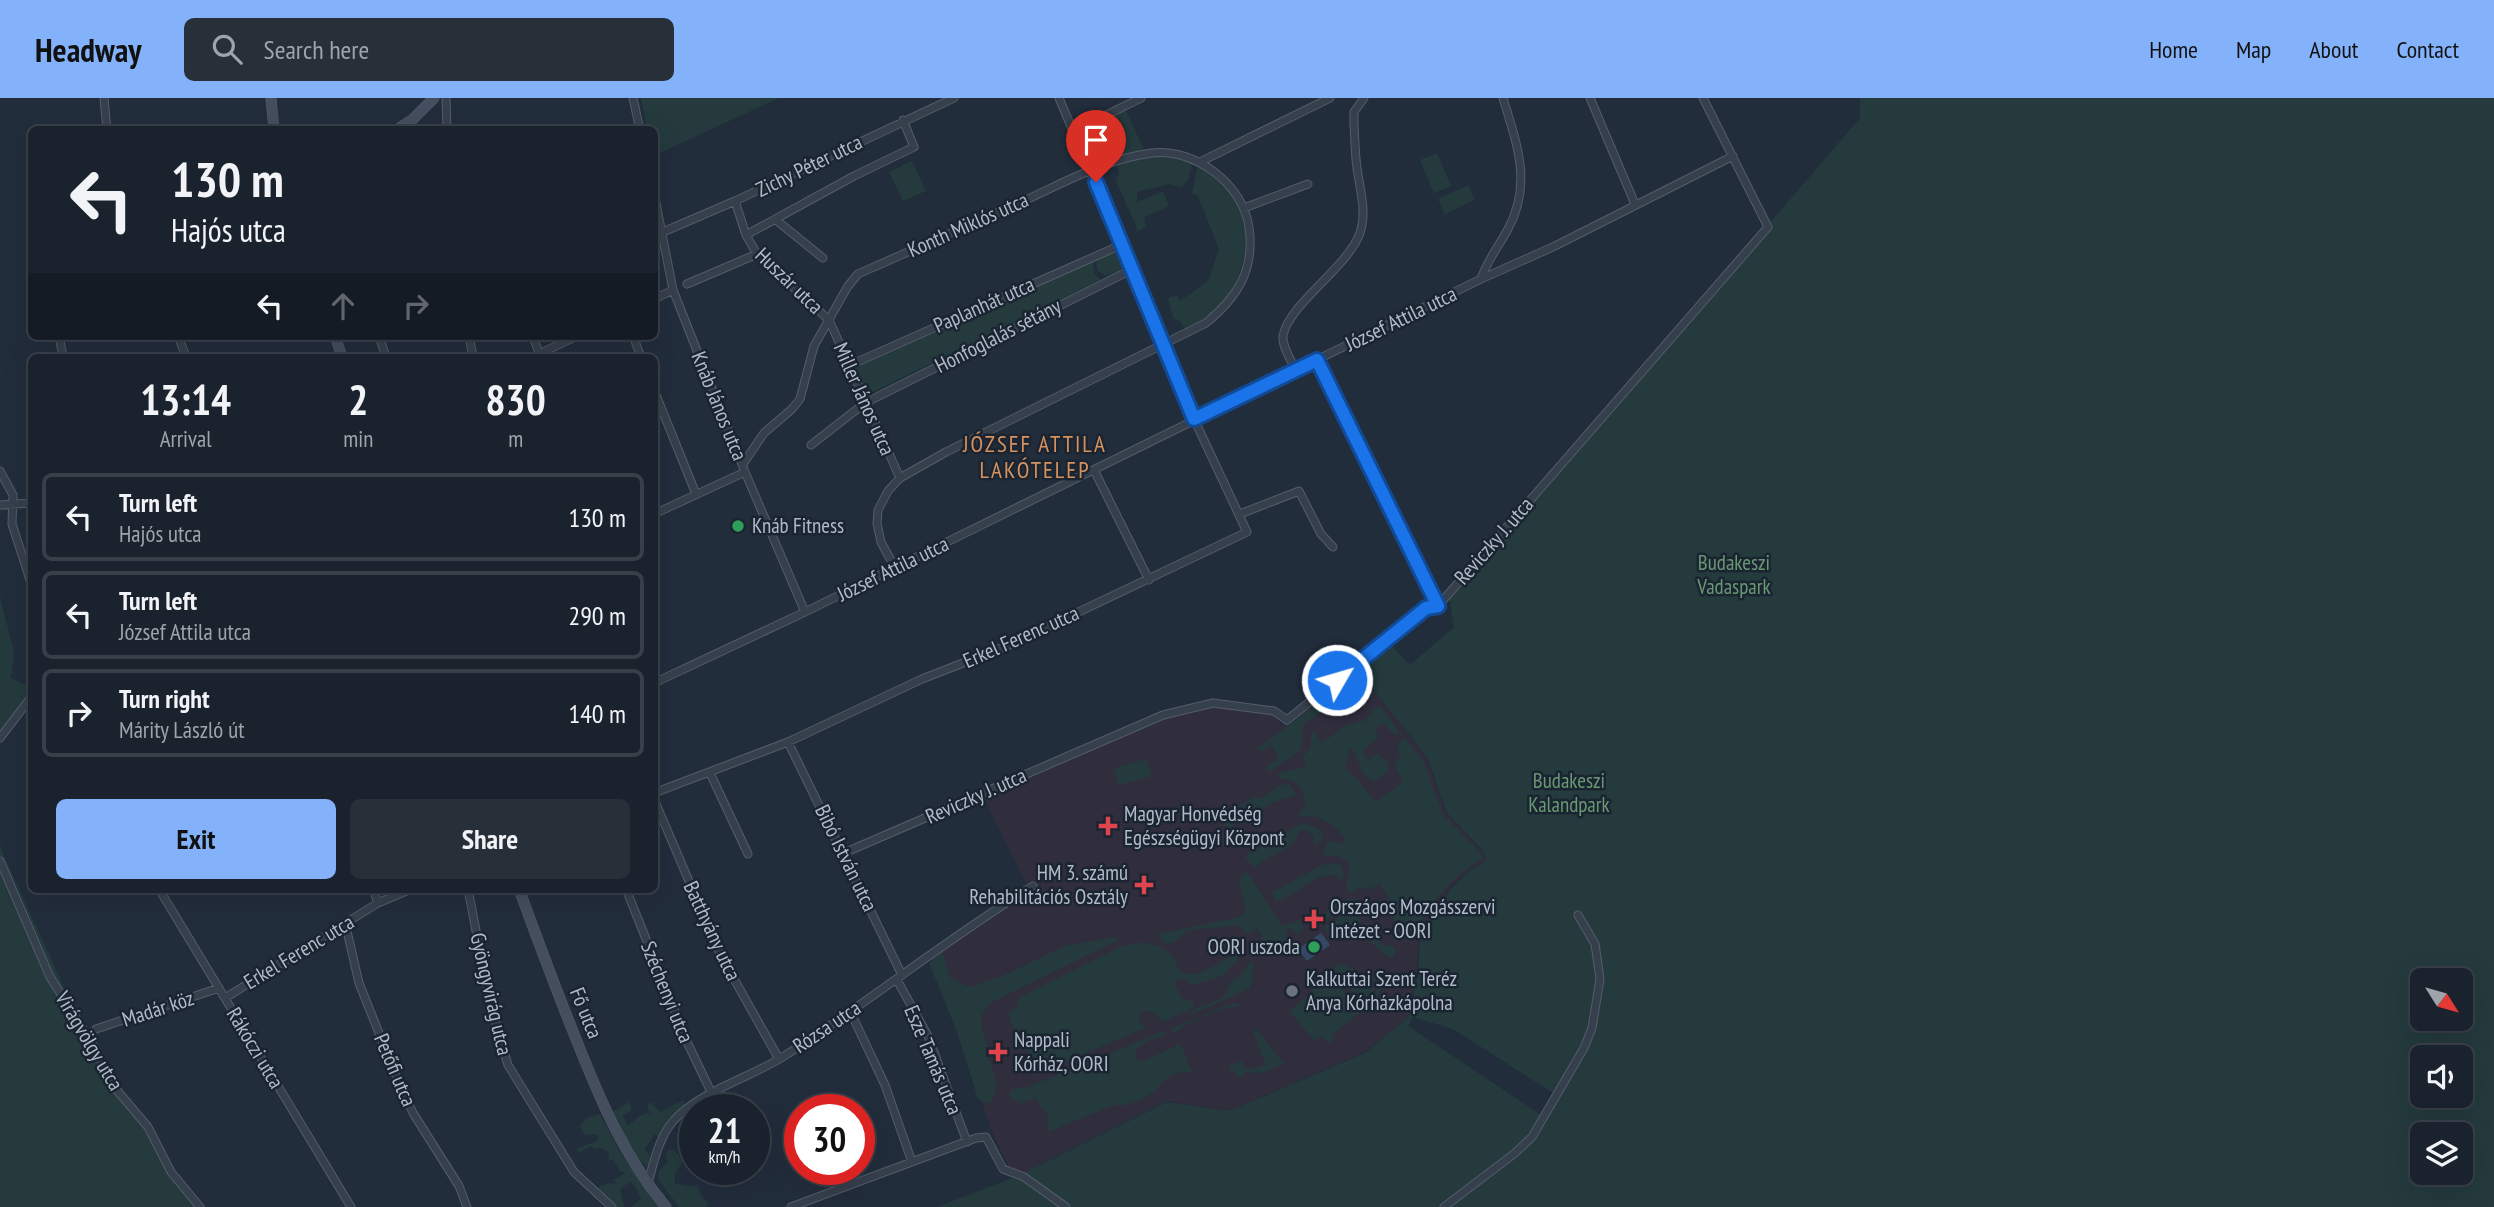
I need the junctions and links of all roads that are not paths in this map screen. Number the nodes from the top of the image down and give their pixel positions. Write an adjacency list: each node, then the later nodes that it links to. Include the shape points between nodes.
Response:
1 (104, 98): 15 (street)
2 (271, 98): 16 (main road)
3 (434, 98): 17 (main road)
4 (446, 98): 18 (street)
5 (634, 98): 19 (street)
6 (954, 98): 14 (street, Zichy Péter utca)
7 (1059, 98): 20 (street)
8 (1141, 98): 20 (street)
9 (1330, 98): 22 (street)
10 (1364, 98): 46 (street, via 1354,112 1363,216 1359,234 1286,327 1283,344)
11 (1503, 98): 36 (street, via 1519,155 1522,189 1508,229)
12 (1590, 98): 26 (street)
13 (1703, 98): 21 (street)
14 (903, 120): 25 (street, Zichy Péter utca); 29 (street, via 914,147)
15 (107, 126)
16 (274, 126)
17 (402, 126)
18 (447, 126)
19 (639, 126)
20 (1076, 135): 23 (street)
21 (1732, 156): 26 (street, József Attila utca); 67 (street, Reviczky J. utca, via 1768,227)
22 (1200, 162): 23 (street, Konth Miklós utca, via 1155,153); 27 (street, via 1232,189)
23 (1091, 170): 32 (street); 40 (street, Konth Miklós utca, via 858,274)
24 (1308, 184): 27 (street)
25 (735, 201): 30 (street, Zichy Péter utca); 31 (street, Huszár utca)
26 (1635, 204): 36 (street, József Attila utca)
27 (1244, 208): 42 (street, via 1251,250 1247,272 1233,297 1206,323)
28 (658, 210): 30 (street, Knáb János utca)
29 (776, 220): 31 (street); 34 (street)
30 (663, 232): 38 (street, Knáb János utca)
31 (747, 235): 33 (street, Huszár utca)
32 (1121, 245): 35 (street); 45 (street, Paplanhát utca)
33 (757, 254): 37 (street); 40 (street, Huszár utca)
34 (823, 258)
35 (1131, 270): 42 (street); 48 (street, Honfoglalás sétány)
36 (1481, 279): 44 (street, József Attila utca)
37 (687, 284)
38 (673, 290): 39 (street); 52 (street, Knáb János utca)
39 (658, 297)
40 (829, 320): 45 (street, Miller János utca); 51 (street, via 814,346 800,399)
41 (569, 340): 43 (street)
42 (1162, 345): 49 (street); 56 (street)
43 (543, 354)
44 (1317, 360): 46 (street, József Attila utca); 67 (street)
45 (848, 366): 48 (street, Miller János utca)
46 (1296, 371): 49 (street, József Attila utca)
47 (658, 400): 57 (street)
48 (865, 403): 50 (street, Honfoglalás sétány); 56 (street, Miller János utca)
49 (1194, 419): 54 (street, József Attila utca); 62 (street)
50 (811, 445)
51 (751, 450): 52 (street); 53 (street)
52 (738, 453): 53 (street, Knáb János utca)
53 (744, 468): 57 (street); 68 (street, Knáb János utca)
54 (1094, 470): 64 (street, József Attila utca); 66 (street)
55 (0, 471): 59 (street)
56 (900, 478): 64 (street, via 878,510 877,524)
57 (695, 494): 61 (street)
58 (28, 503): 59 (street)
59 (14, 504): 60 (street); 65 (street, via 12,524)
60 (0, 505)
61 (658, 512)
62 (1240, 514): 63 (street, via 1299,491 1321,534); 66 (street, Erkel Ferenc utca, via 1247,531)
63 (1333, 547)
64 (895, 568): 68 (street, József Attila utca)
65 (28, 574)
66 (1149, 580): 72 (street, Erkel Ferenc utca)
67 (1438, 606): 77 (street, Reviczky J. utca, via 1426,608 1287,720 1274,711 1213,703 1163,715)
68 (805, 612): 69 (street, József Attila utca)
69 (658, 681)
70 (28, 701): 71 (street)
71 (0, 738)
72 (788, 742): 73 (street, Erkel Ferenc utca); 77 (street, Bibó István utca)
73 (710, 773): 74 (street, Erkel Ferenc utca); 76 (street)
74 (658, 792)
75 (658, 808): 94 (street, Batthyány utca, via 720,954)
76 (748, 853)
77 (844, 853): 89 (street, Bibó István utca)
78 (0, 861): 101 (street, Virágvölgy utca, via 50,977 115,1088 152,1132 171,1172)
79 (1033, 886): 89 (street, Rózsa utca)
80 (161, 893): 90 (street, Rákóczi utca)
81 (374, 893): 86 (street)
82 (402, 893): 86 (street, Erkel Ferenc utca)
83 (469, 893): 104 (street, Gyöngyvirág utca, via 508,1065 574,1172)
84 (521, 893): 99 (main road, Fő utca, via 576,1040 625,1149)
85 (628, 893): 95 (street, Széchenyi utca)
86 (378, 903): 88 (street, Erkel Ferenc utca)
87 (1578, 915): 108 (street, via 1595,944 1600,979 1584,1048 1532,1137)
88 (348, 923): 91 (street, Erkel Ferenc utca); 103 (street, Petőfi utca, via 359,983 397,1078)
89 (899, 977): 92 (street, Rózsa utca); 97 (street, Esze Tamás utca, via 928,1036)
90 (219, 988): 91 (street, Rákóczi utca); 93 (street, Madár köz)
91 (225, 998): 102 (street, Rákóczi utca)
92 (850, 1011): 94 (street, Rózsa utca); 98 (street, via 885,1085)
93 (96, 1029)
94 (779, 1059): 95 (street, Rózsa utca)
95 (712, 1094)
96 (679, 1115): 99 (street, Rózsa utca, via 661,1141)
97 (967, 1142): 98 (street); 107 (street, via 986,1137 1003,1169 1024,1177)
98 (912, 1162): 100 (street)
99 (648, 1184): 105 (main road, Fő utca)
100 (848, 1186): 106 (street)
101 (200, 1207)
102 (351, 1207)
103 (467, 1207)
104 (612, 1207)
105 (666, 1207)
106 (790, 1207)
107 (1066, 1207)
108 (1444, 1207)

